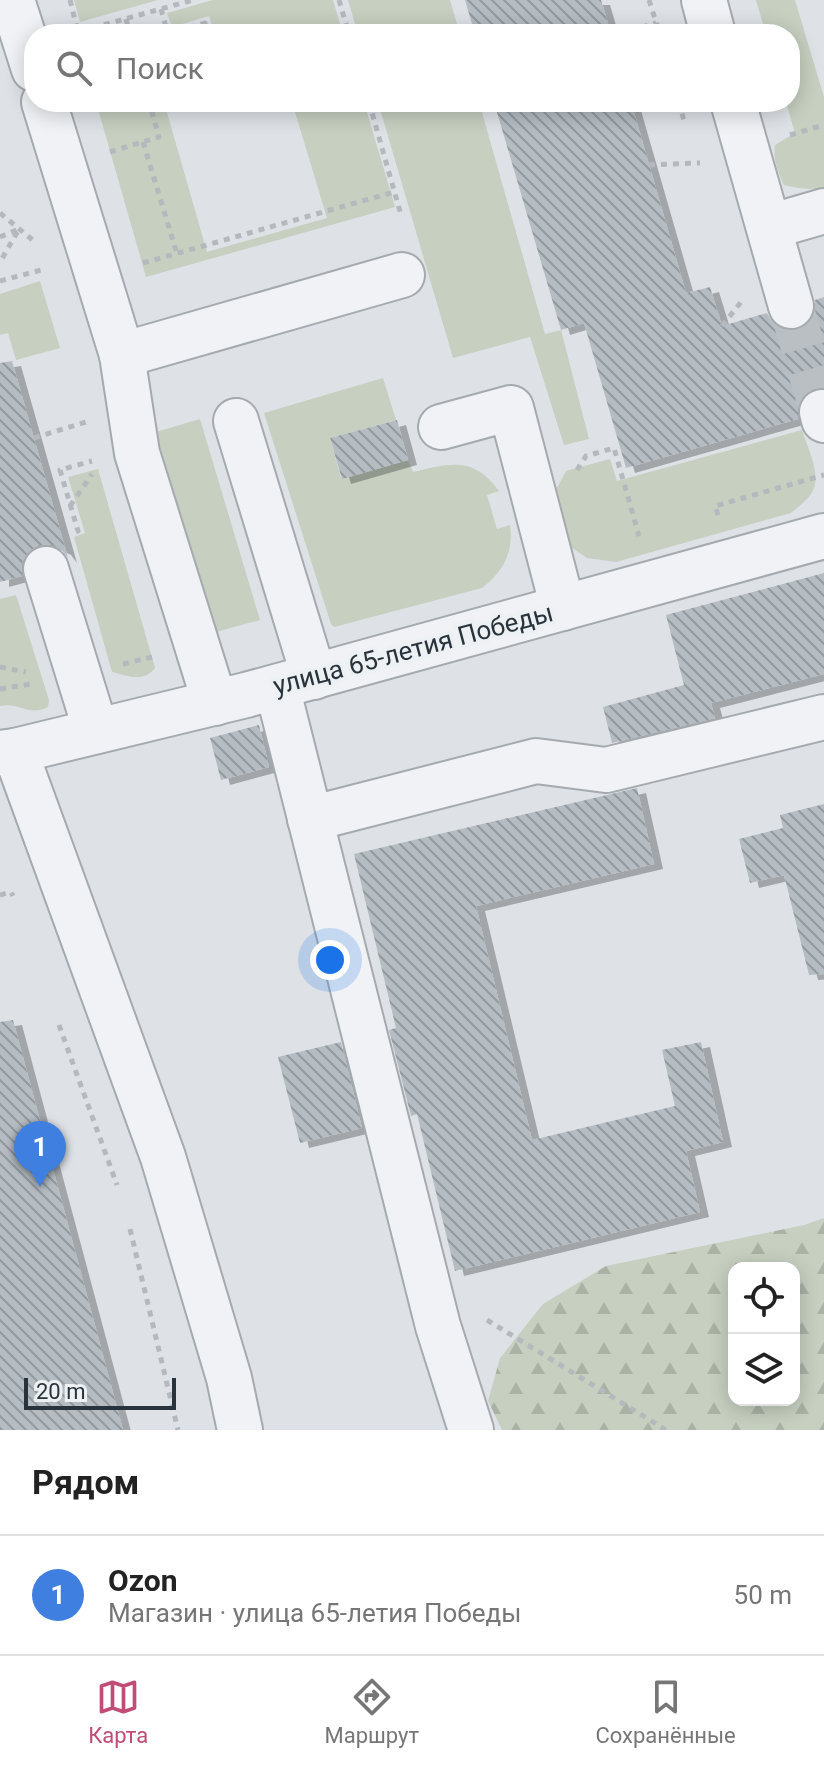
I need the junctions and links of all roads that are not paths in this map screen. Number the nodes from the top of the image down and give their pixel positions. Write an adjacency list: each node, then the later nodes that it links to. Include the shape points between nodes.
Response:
1 (12, 0): 4 (street)
2 (704, 0): 3 (street)
3 (710, 24)
4 (24, 38)
5 (47, 112): 11 (street)
6 (736, 112): 8 (street)
7 (824, 211): 8 (street)
8 (769, 227): 10 (street)
9 (402, 275): 11 (street)
10 (791, 306)
11 (122, 355): 18 (street, via 137,453)
12 (236, 421): 17 (street)
13 (441, 427): 16 (street, via 511,408)
14 (824, 536): 16 (street, улица 65-летия Победы)
15 (46, 569): 20 (street)
16 (563, 608): 17 (street, улица 65-летия Победы)
17 (295, 682): 18 (street, улица 65-летия Победы); 22 (street)
18 (215, 703): 20 (street, улица 65-летия Победы)
19 (824, 717): 22 (street, via 606,770 536,761)
20 (96, 731): 21 (street, улица 65-летия Победы)
21 (7, 752): 23 (street, via 163,1157)
22 (310, 819): 24 (street, via 438,1326)
23 (240, 1430)
24 (471, 1430)

